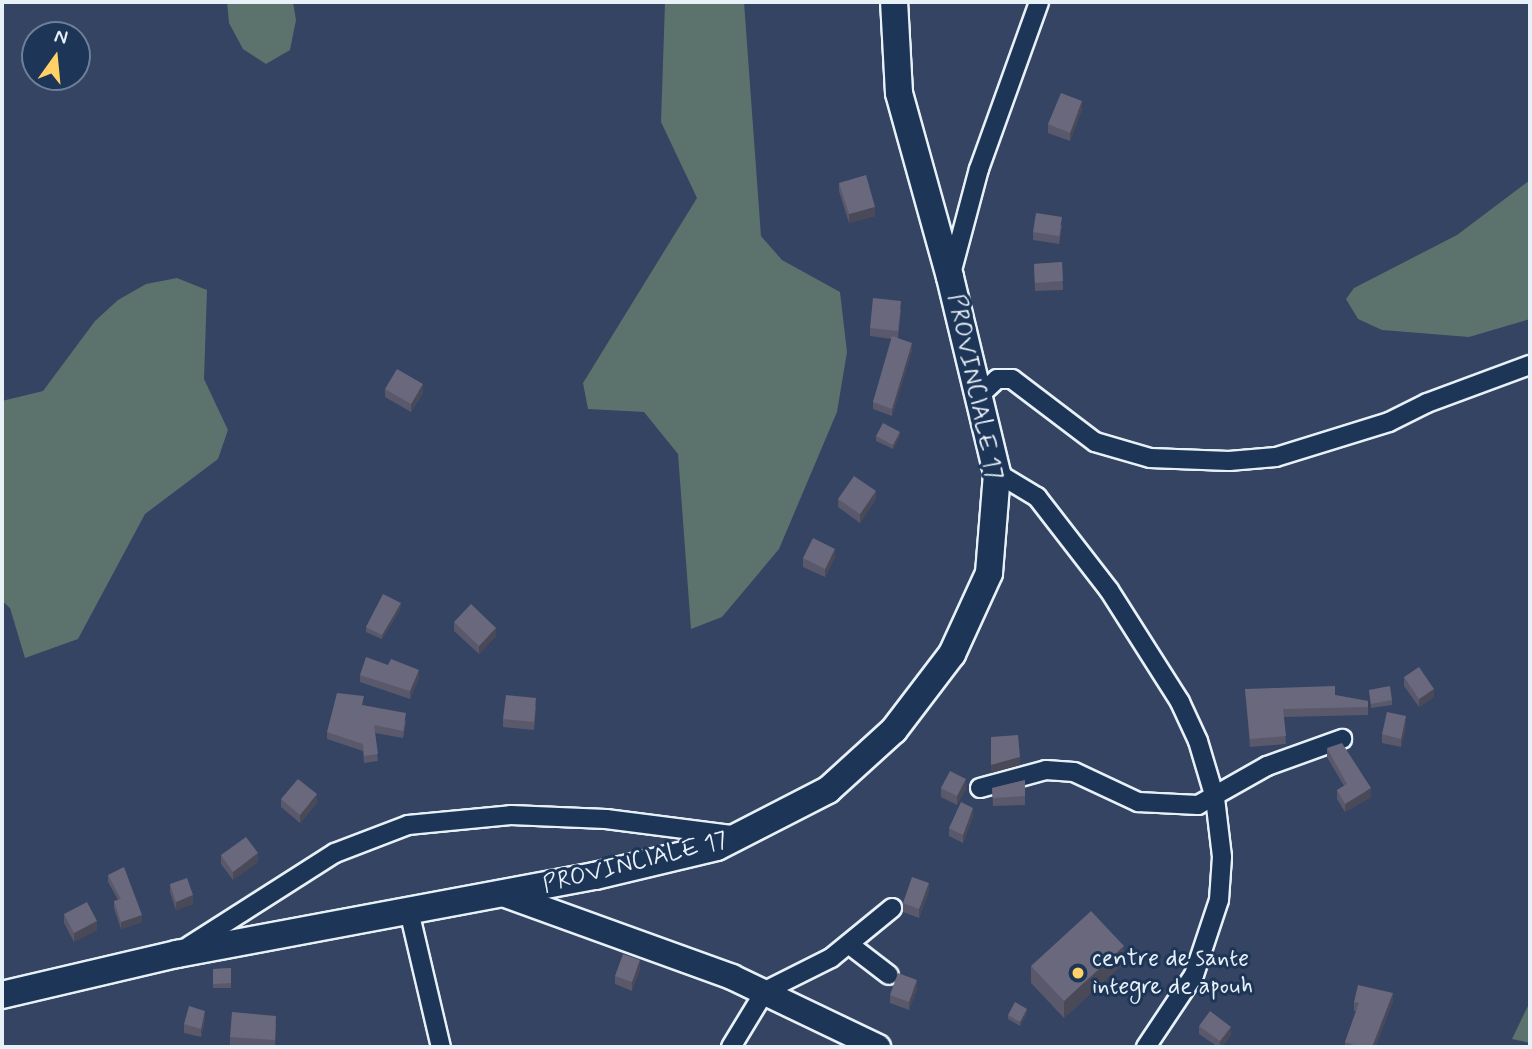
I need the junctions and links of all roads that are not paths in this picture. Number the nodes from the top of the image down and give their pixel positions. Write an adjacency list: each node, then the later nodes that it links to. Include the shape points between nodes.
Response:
1 (894, 2): 3 (main road, PROVINCIALE 17, via 899,93)
2 (1039, 2): 3 (street, via 976,177)
3 (950, 278): 5 (main road, PROVINCIALE 17)
4 (1530, 365): 5 (street, via 1389,422 1276,457 1229,461 1150,458 1094,442 1012,379 997,379)
5 (979, 396): 6 (main road, PROVINCIALE 17)
6 (997, 473): 9 (street, via 1037,497 1109,590 1181,702); 10 (main road, PROVINCIALE 17, via 989,573 952,654 928,691 886,738 828,790)
7 (1342, 739): 9 (street, via 1267,766)
8 (980, 788): 9 (street, via 1046,770 1074,772 1138,802 1198,805)
9 (1215, 798): 23 (street, via 1222,857 1219,900 1194,975)
10 (742, 837): 11 (main road, PROVINCIALE 17, via 691,855); 15 (street, via 606,818 511,815 408,825 335,853)
11 (503, 894): 13 (main road, PROVINCIALE 17); 17 (street)
12 (892, 908): 14 (street)
13 (409, 911): 15 (main road, PROVINCIALE 17); 20 (street)
14 (850, 944): 16 (street); 17 (street, via 813,969)
15 (177, 954): 18 (main road, PROVINCIALE 17)
16 (889, 975)
17 (765, 991): 19 (street); 21 (street)
18 (2, 995)
19 (844, 1039): 22 (street)
20 (441, 1047)
21 (731, 1047)
22 (878, 1047)
23 (1146, 1047)

